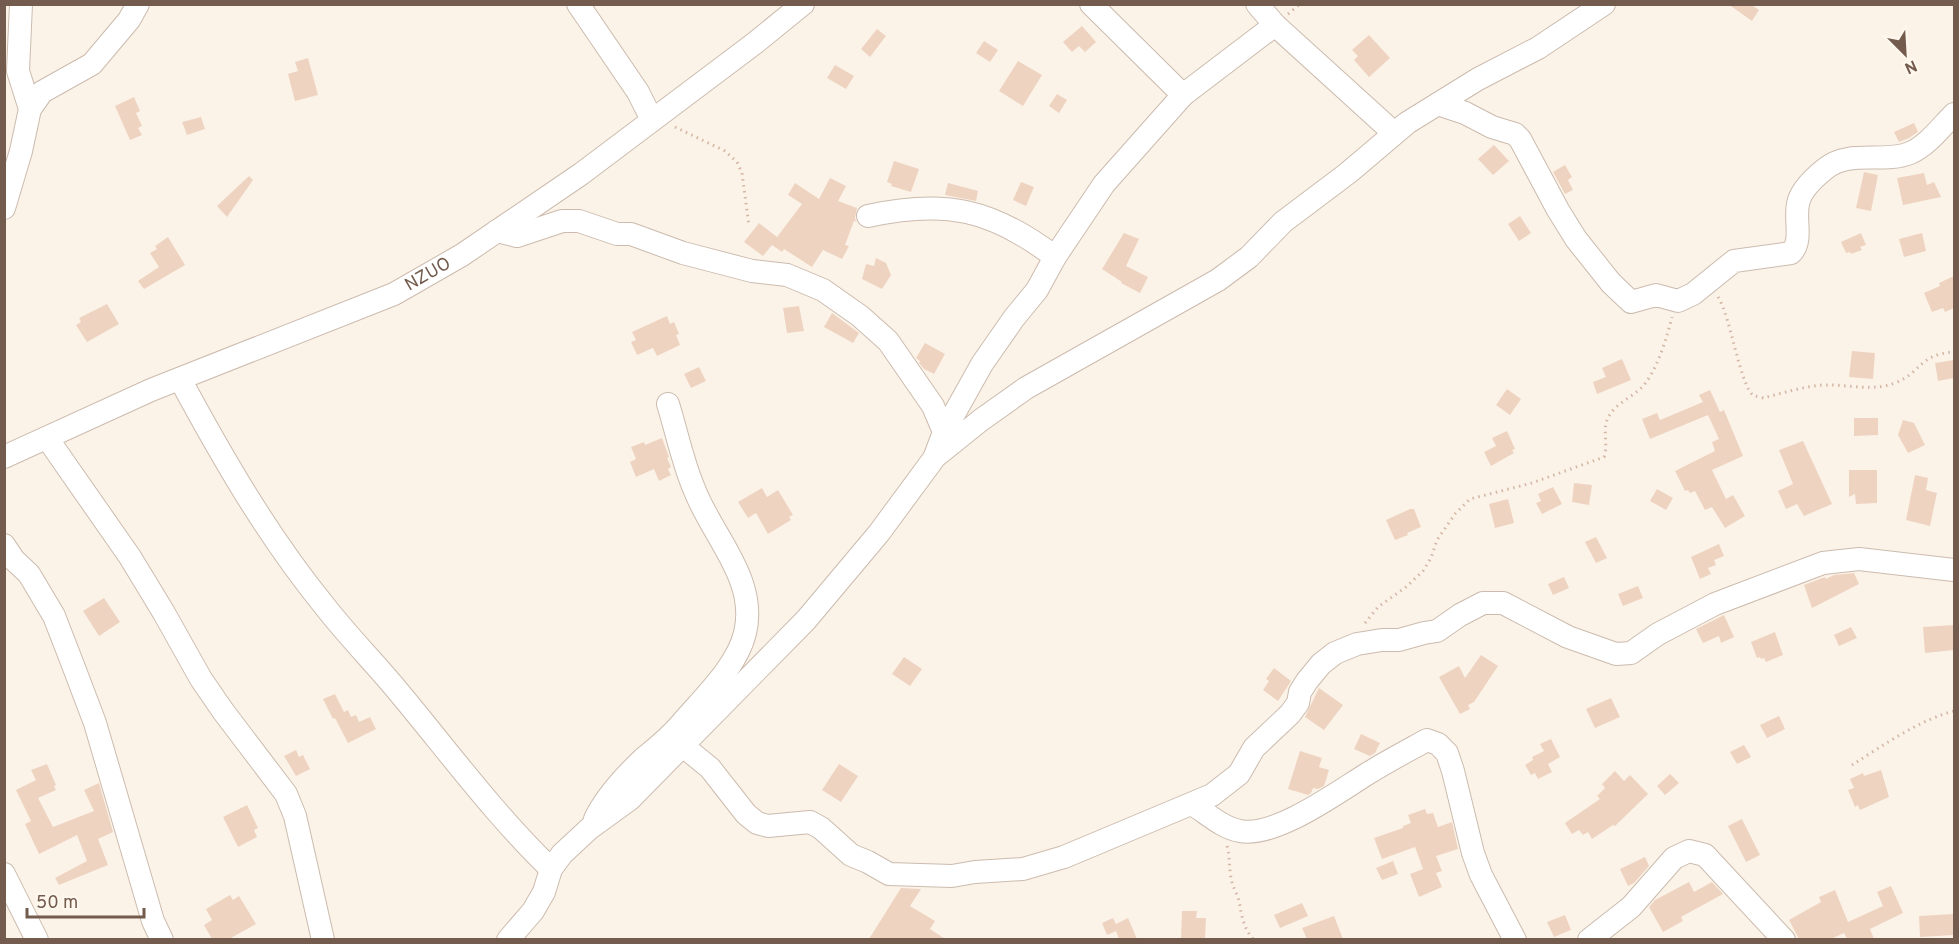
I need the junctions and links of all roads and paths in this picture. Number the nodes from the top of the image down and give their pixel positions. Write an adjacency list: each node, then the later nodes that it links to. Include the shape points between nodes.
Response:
1 (21, 4): 11 (street, via 18,71)
2 (138, 4): 11 (street, via 93,64 42,92)
3 (803, 4): 13 (street, NZUO)
4 (1091, 4): 9 (street)
5 (1257, 4): 8 (street)
6 (1604, 4): 10 (street, via 1538,48)
7 (580, 5): 13 (street)
8 (1275, 25): 9 (street); 14 (street)
9 (1183, 95): 19 (street, via 1104,184)
10 (1437, 104): 14 (street); 21 (street, via 1520,139 1576,239 1628,300 1634,302 1656,295)
11 (30, 109): 15 (street)
12 (1954, 114): 20 (street, via 1911,153 1842,160 1826,168 1798,201 1798,238 1793,251 1734,261)
13 (655, 118): 17 (path, via 731,155 742,173); 18 (street, NZUO)
14 (1394, 134): 28 (street, via 1283,222 1250,257 1218,280 1026,388)
15 (4, 208)
16 (868, 216): 19 (street, via 912,208 967,211 1028,237)
17 (749, 226)
18 (497, 231): 23 (street, NZUO, via 394,294); 25 (street, via 517,236 562,221 579,221 752,272 787,275 823,290 888,341 933,406)
19 (1054, 257): 25 (street, via 1037,290 982,364)
20 (1708, 282): 21 (street, via 1688,297); 22 (path, via 1727,316 1743,378 1754,396 1764,398 1823,385 1876,387 1896,383 1934,355)
21 (1674, 300): 31 (path, via 1651,377 1609,415 1604,457 1532,483 1470,499 1437,540 1423,571 1378,606 1359,634)
22 (1954, 352)
23 (180, 378): 26 (street, NZUO); 38 (street, via 220,452 322,604 517,837)
24 (668, 404): 37 (street, via 695,492 742,584 748,608 745,634 734,660 673,734 612,792)
25 (944, 432): 28 (street)
26 (47, 438): 27 (street, NZUO); 42 (street, via 130,557 207,687 286,794 295,816)
27 (4, 457)
28 (935, 457): 33 (street, via 879,533 806,620)
29 (4, 545): 41 (street, via 29,574 54,616 95,723 153,921)
30 (1954, 570): 31 (street, via 1859,559 1823,563 1714,603 1631,653 1616,654 1590,646 1503,603 1483,603 1437,631)
31 (1357, 644): 35 (street, via 1321,664 1300,692 1298,703 1254,748 1239,774 1212,795)
32 (1954, 711): 34 (path, via 1893,739)
33 (682, 746): 35 (street, via 710,768 757,823 768,826 810,822 851,855 889,874 952,876 1023,869 1064,857); 37 (street, via 630,799)
34 (1852, 765)
35 (1192, 804): 36 (street)
36 (1225, 826): 44 (path, via 1231,879 1242,922); 45 (street, via 1241,832 1269,828 1325,802 1427,740 1438,744 1447,753 1453,771 1481,875)
37 (590, 828): 38 (street)
38 (551, 869): 43 (street, via 533,911)
39 (4, 874): 40 (street)
40 (37, 939)
41 (162, 939)
42 (323, 939)
43 (508, 939)
44 (1254, 939)
45 (1515, 939)
46 (1589, 939): 47 (street, via 1632,907 1674,858 1689,851 1705,855)
47 (1784, 939)

